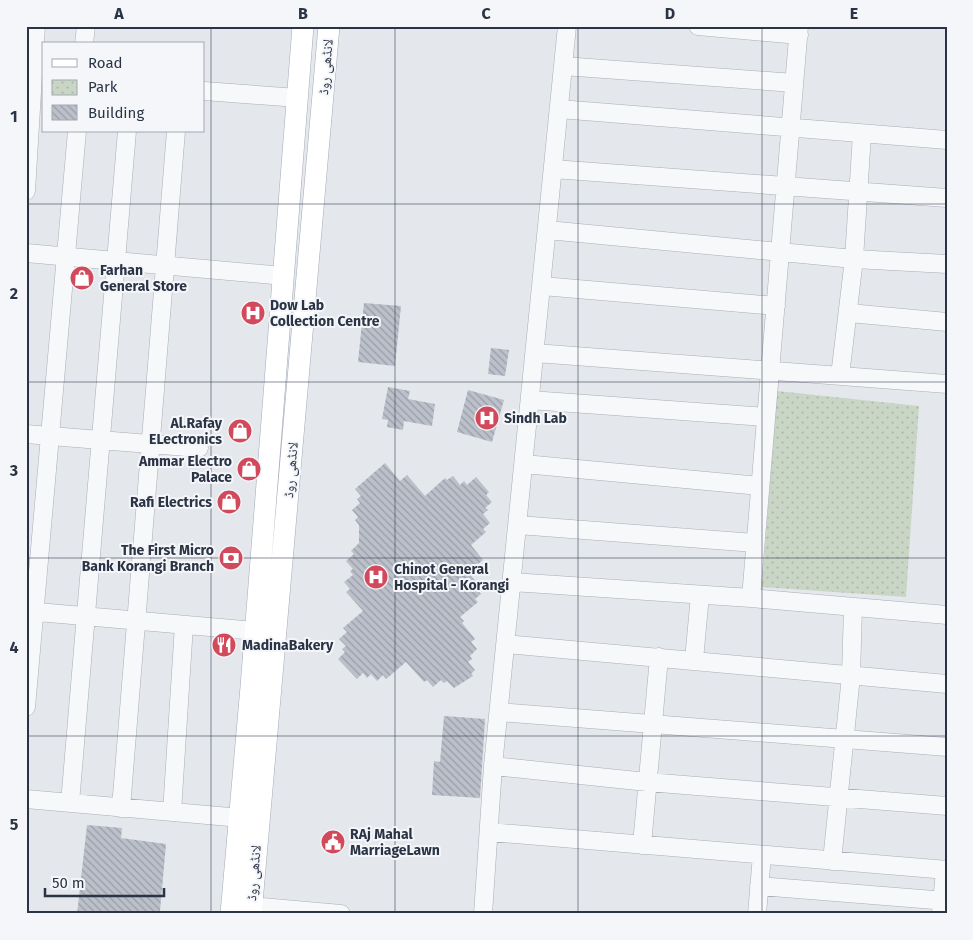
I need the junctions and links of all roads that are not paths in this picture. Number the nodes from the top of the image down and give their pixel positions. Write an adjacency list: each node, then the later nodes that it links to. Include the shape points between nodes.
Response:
1 (36, 26): 10 (street)
2 (86, 26): 8 (street)
3 (303, 26): 13 (main road, لانڈھی روڈ)
4 (329, 26): 90 (main road, لانڈھی روڈ)
5 (567, 26): 9 (street)
6 (698, 26): 7 (street)
7 (799, 31): 11 (street)
8 (84, 42)
9 (563, 66): 11 (street); 14 (street)
10 (34, 74): 23 (street)
11 (794, 83): 15 (street)
12 (205, 91): 13 (street)
13 (298, 98): 34 (main road, لانڈھی روڈ)
14 (559, 109): 15 (street); 21 (street)
15 (791, 128): 19 (street); 22 (street)
16 (77, 132): 29 (street)
17 (127, 132): 31 (street)
18 (176, 132): 33 (street)
19 (862, 134): 20 (street); 24 (street)
20 (947, 140)
21 (553, 169): 22 (street); 26 (street)
22 (786, 187): 24 (street); 27 (street)
23 (26, 191)
24 (858, 191): 25 (street); 30 (street)
25 (947, 198)
26 (547, 230): 27 (street); 35 (street)
27 (780, 252): 30 (street); 36 (street)
28 (26, 253): 29 (street)
29 (67, 257): 31 (street); 46 (street)
30 (854, 259): 32 (street); 37 (street)
31 (116, 261): 33 (street); 47 (street)
32 (947, 264)
33 (165, 266): 34 (street); 48 (street)
34 (284, 276): 63 (main road, لانڈھی روڈ)
35 (542, 286): 36 (street); 39 (street)
36 (776, 306): 40 (street)
37 (849, 313): 38 (street); 41 (street)
38 (947, 322)
39 (535, 353): 40 (street); 43 (street)
40 (770, 371): 41 (street); 44 (street)
41 (840, 376): 42 (street)
42 (947, 384)
43 (530, 400): 44 (street); 50 (street)
44 (766, 417): 51 (street)
45 (26, 434): 46 (street)
46 (50, 436): 47 (street); 58 (street)
47 (101, 440): 48 (street); 60 (street)
48 (151, 444): 49 (street); 61 (street)
49 (199, 448)
50 (524, 464): 51 (street); 52 (street)
51 (760, 486): 53 (street)
52 (518, 525): 53 (street); 54 (street)
53 (755, 543): 56 (street)
54 (512, 582): 55 (street); 64 (street)
55 (700, 595): 56 (street); 66 (street)
56 (750, 598): 57 (street)
57 (853, 607): 59 (street); 67 (street)
58 (30, 612): 60 (street); 69 (street)
59 (947, 615)
60 (86, 616): 61 (street); 78 (street)
61 (136, 621): 62 (street); 80 (street)
62 (184, 625): 63 (street); 81 (street)
63 (256, 631): 82 (main road, لانڈھی روڈ)
64 (506, 644): 65 (street); 70 (street)
65 (658, 657): 66 (street); 71 (street)
66 (694, 660): 67 (street)
67 (850, 676): 68 (street); 72 (street)
68 (947, 684)
69 (26, 707)
70 (499, 712): 71 (street); 74 (street)
71 (654, 726): 72 (street); 75 (street)
72 (845, 740): 73 (street); 76 (street)
73 (947, 747)
74 (493, 766): 75 (street); 83 (street)
75 (647, 782): 76 (street); 84 (street)
76 (838, 796): 79 (street); 86 (street)
77 (26, 799): 78 (street)
78 (70, 803): 80 (street)
79 (947, 806)
80 (121, 808): 81 (street)
81 (172, 812): 82 (street)
82 (240, 818): 91 (main road, لانڈھی روڈ)
83 (489, 832): 84 (street); 93 (street)
84 (642, 845): 85 (street)
85 (762, 855): 86 (street); 88 (street)
86 (832, 861): 87 (street)
87 (946, 870): 89 (street)
88 (759, 886): 89 (street); 94 (street)
89 (943, 905)
90 (251, 910): 92 (street)
91 (231, 914)
92 (341, 914)
93 (483, 914)
94 (757, 914)

